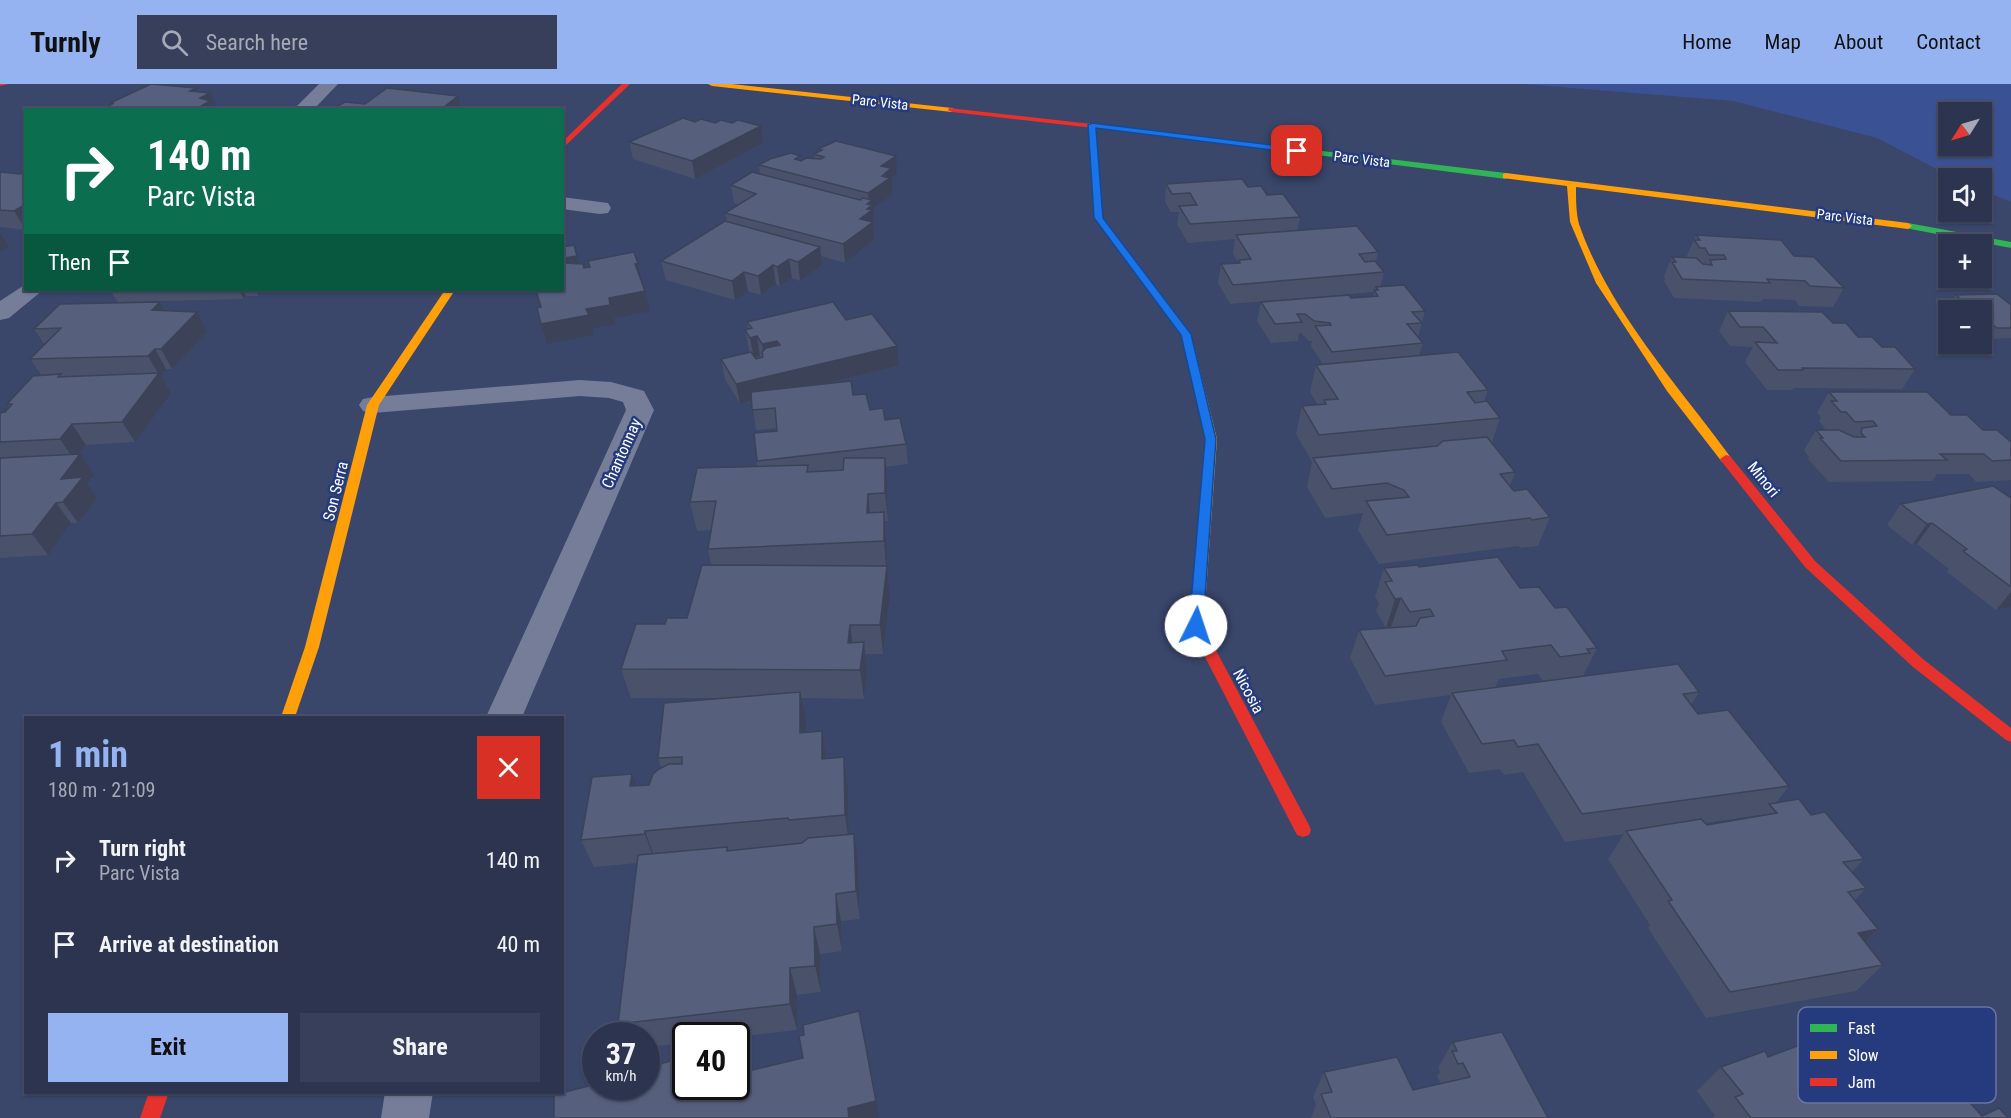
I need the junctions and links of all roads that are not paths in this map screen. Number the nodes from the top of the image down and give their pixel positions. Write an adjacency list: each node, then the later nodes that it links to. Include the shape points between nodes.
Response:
1 (0, 84): 2 (street)
2 (4, 84)
3 (329, 84): 6 (street)
4 (626, 84): 8 (street)
5 (712, 84): 7 (street, Parc Vista)
6 (304, 108)
7 (1092, 125): 9 (street, Parc Vista); 20 (street, Nicosia, via 1098,218 1186,334 1211,439 1196,626)
8 (564, 145)
9 (1571, 184): 12 (street, Parc Vista, via 1890,223); 19 (street, Minori, via 1574,222 1601,283 1671,389 1788,537 1810,564 1918,663)
10 (564, 203): 11 (street)
11 (600, 208)
12 (2011, 244)
13 (30, 291): 15 (street)
14 (449, 291): 16 (street, Son Serra)
15 (0, 313)
16 (373, 405): 17 (street, Son Serra, via 312,648); 18 (street, Chantonnay, via 580,388 611,390 633,397 640,410)
17 (288, 716)
18 (504, 716)
19 (2011, 736)
20 (1303, 830)
21 (158, 1094): 23 (street)
22 (409, 1094): 24 (street)
23 (150, 1118)
24 (405, 1118)

